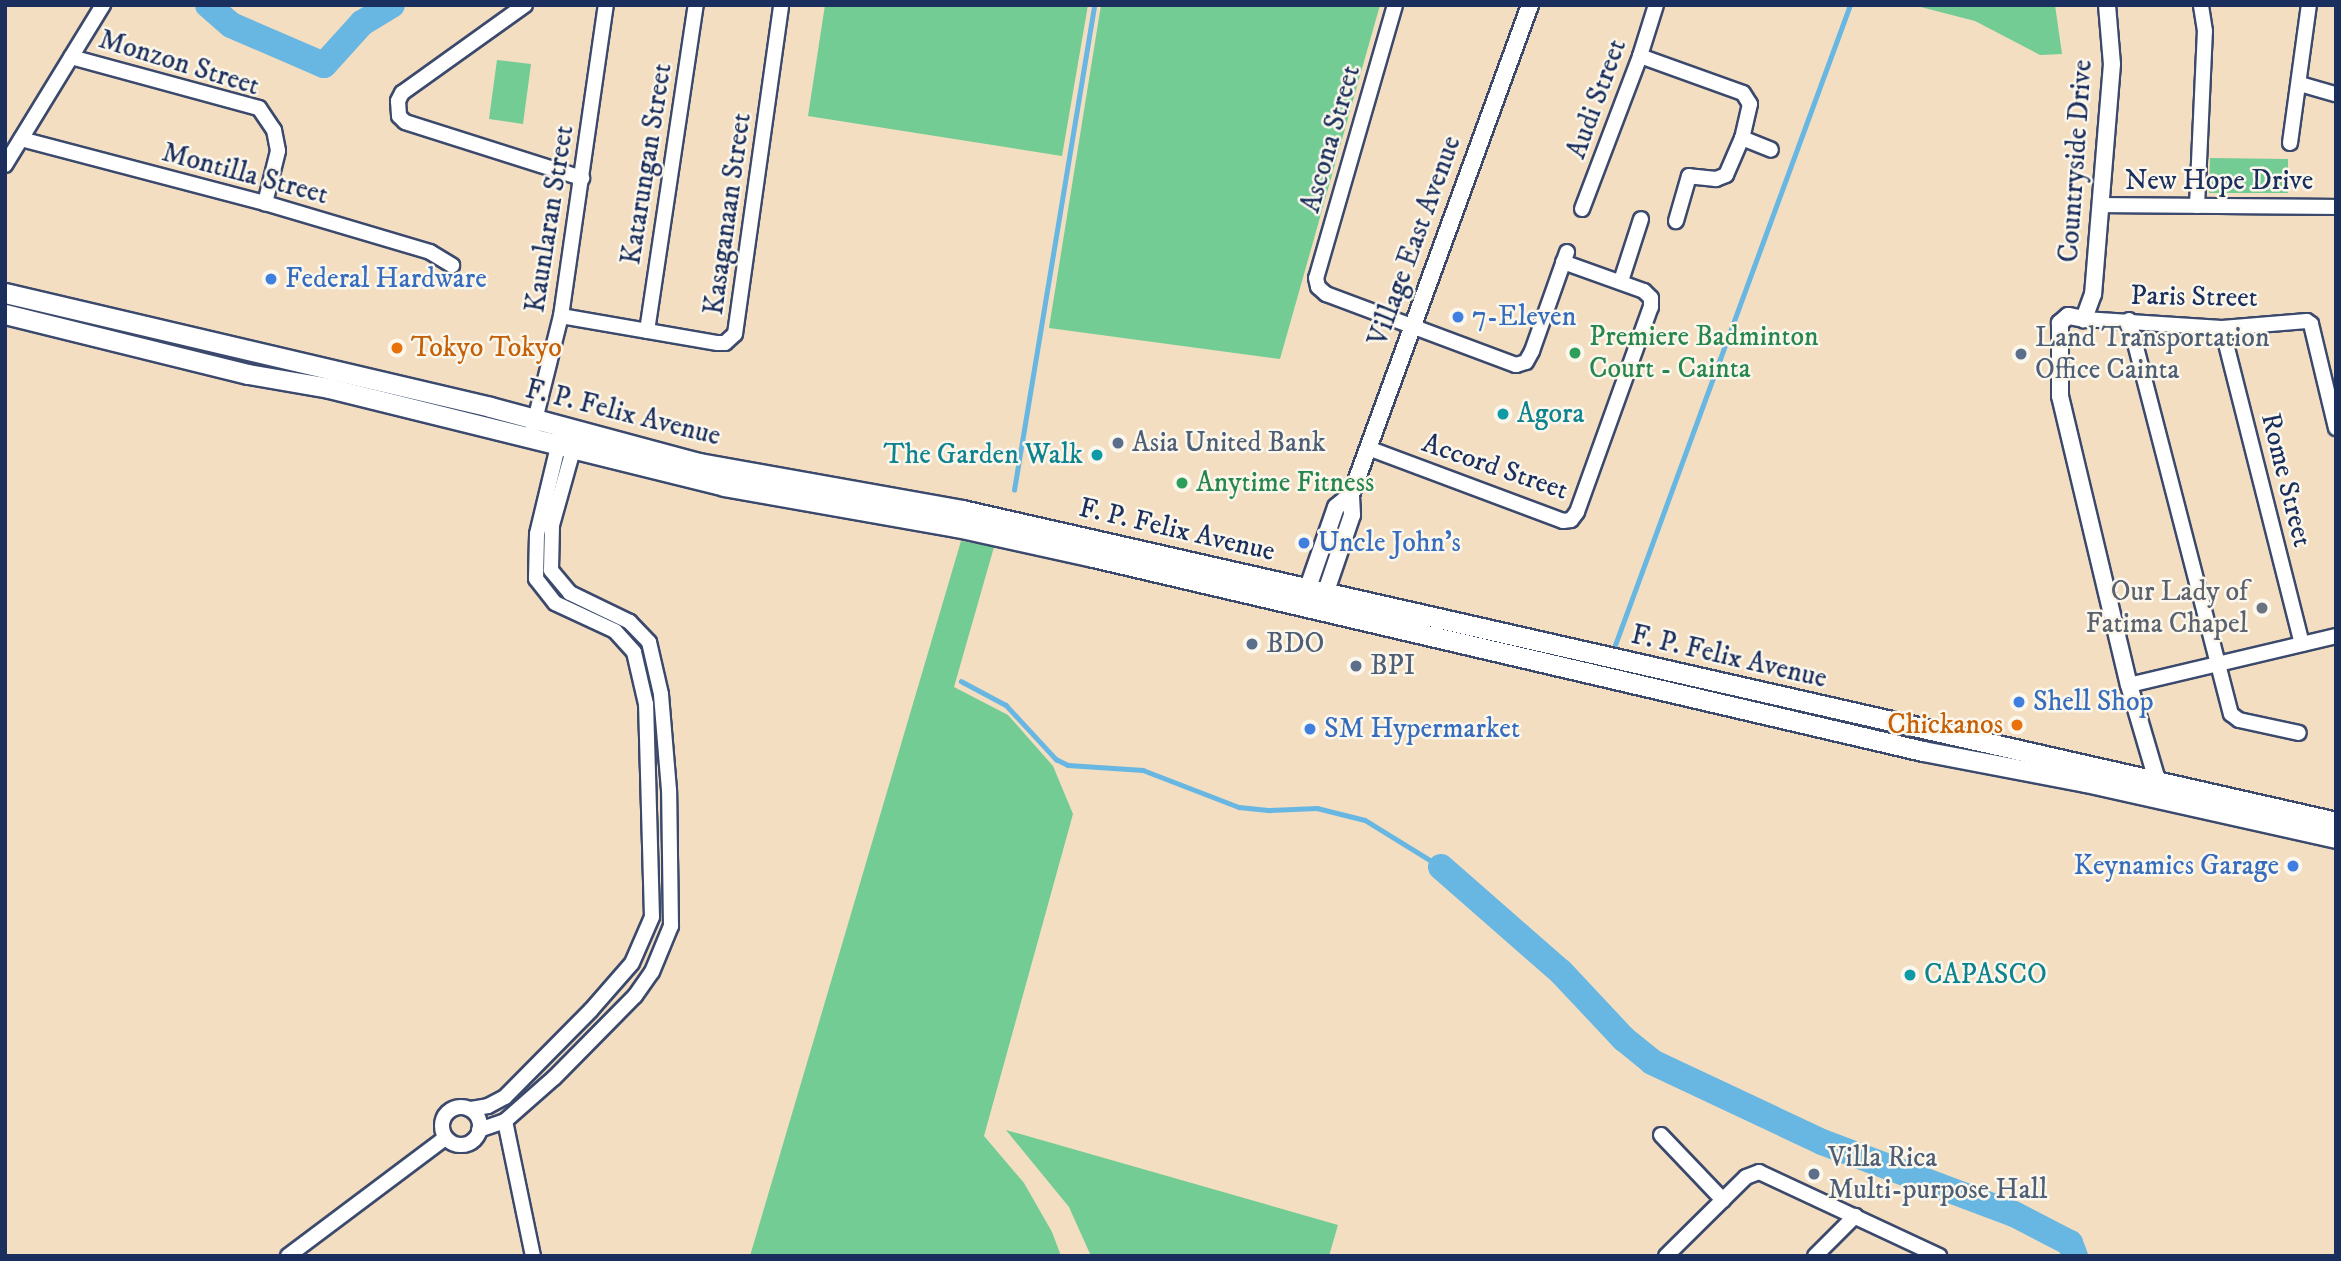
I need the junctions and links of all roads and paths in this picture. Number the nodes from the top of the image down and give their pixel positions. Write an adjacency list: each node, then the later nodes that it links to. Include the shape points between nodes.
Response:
1 (103, 5): 13 (street)
2 (525, 5): 21 (street, via 402,93 400,116 405,122)
3 (606, 5): 21 (street, Kaunlaran Street)
4 (696, 5): 38 (street, Katarungan Street)
5 (781, 5): 38 (street, Kasaganaan Street, via 735,334 718,343)
6 (1395, 5): 36 (street, Ascona Street, via 1317,278 1318,287 1326,294)
7 (1530, 5): 36 (street, Village East Avenue)
8 (1656, 5): 12 (street, Audi Street)
9 (2107, 5): 23 (street, Countryside Drive, via 2112,64)
10 (2201, 5): 24 (street, via 2205,31)
11 (2309, 5): 14 (street)
12 (1640, 56): 16 (street, via 1743,93 1750,104); 26 (street, Audi Street)
13 (71, 57): 17 (street); 22 (street, Monzon Street, via 259,108 274,130 278,151)
14 (2300, 84): 15 (street); 18 (street)
15 (2336, 94)
16 (1742, 138): 19 (street); 28 (street, via 1726,175 1716,179 1689,176)
17 (20, 139): 20 (street); 22 (street, Montilla Street)
18 (2290, 143)
19 (1771, 150)
20 (5, 165)
21 (582, 178): 33 (street, Kaunlaran Street)
22 (265, 203): 29 (street, Montilla Street, via 430,252)
23 (2101, 205): 24 (street, New Hope Drive); 34 (street, Countryside Drive, via 2092,301)
24 (2197, 206): 25 (street, New Hope Drive)
25 (2336, 206)
26 (1582, 209)
27 (1641, 219): 30 (street)
28 (1676, 221)
29 (452, 265)
30 (1621, 281): 36 (street, Accord Street, via 1565,257 1532,351 1526,362 1516,365); 42 (street, Accord Street, via 1644,291 1651,298 1651,307 1571,520 1563,521)
31 (5, 293): 40 (main road, F. P. Felix Avenue)
32 (5, 314): 40 (main road, F. P. Felix Avenue, via 248,374)
33 (561, 316): 38 (street, Kasaganaan Street); 40 (street, Kaunlaran Street)
34 (2084, 319): 35 (street, Paris Street); 50 (street, via 2068,316 2060,323 2060,396)
35 (2129, 320): 37 (street, Paris Street); 49 (street)
36 (1411, 327): 42 (street, Village East Avenue)
37 (2222, 328): 39 (street, Paris Street, via 2302,319 2311,324); 48 (street, Rome Street)
38 (647, 331)
39 (2336, 428)
40 (533, 429): 41 (main road, F. P. Felix Avenue)
41 (568, 438): 46 (main road, F. P. Felix Avenue, via 901,497); 52 (street, via 537,534 536,579 555,603 615,631 634,652 646,704); 53 (street, via 552,525 551,569 570,593 630,622 649,642 661,694)
42 (1368, 448): 43 (street, Village East Avenue)
43 (1351, 495): 44 (street, Village East Avenue, via 1336,507); 45 (street, Village East Avenue, via 1352,515)
44 (1319, 558): 45 (street); 46 (street, Village East Avenue)
45 (1336, 563): 46 (street, Village East Avenue)
46 (1314, 599): 54 (main road, F. P. Felix Avenue)
47 (2336, 636): 48 (street)
48 (2302, 644): 49 (street)
49 (2218, 664): 50 (street); 51 (street, via 2235,719)
50 (2129, 685): 54 (street)
51 (2300, 733)
52 (648, 789): 53 (street); 57 (street, via 652,917)
53 (669, 790): 58 (street, via 671,926)
54 (2161, 792): 55 (main road, F. P. Felix Avenue); 56 (main road, F. P. Felix Avenue)
55 (2336, 822)
56 (2336, 838)
57 (632, 963): 58 (street); 59 (street, via 505,1097)
58 (652, 972): 60 (street, via 635,996)
59 (471, 1109): 61 (street, via 479,1118); 63 (street, via 454,1107 444,1115 441,1127)
60 (505, 1121): 61 (street); 67 (street)
61 (480, 1130): 63 (street, via 473,1140 461,1145)
62 (1661, 1135): 64 (street)
63 (446, 1138): 66 (street)
64 (1723, 1200): 65 (street, via 1746,1177 1759,1172); 68 (street)
65 (1855, 1216): 69 (street); 70 (street)
66 (288, 1256)
67 (533, 1256)
68 (1666, 1256)
69 (1815, 1256)
70 (1939, 1256)

